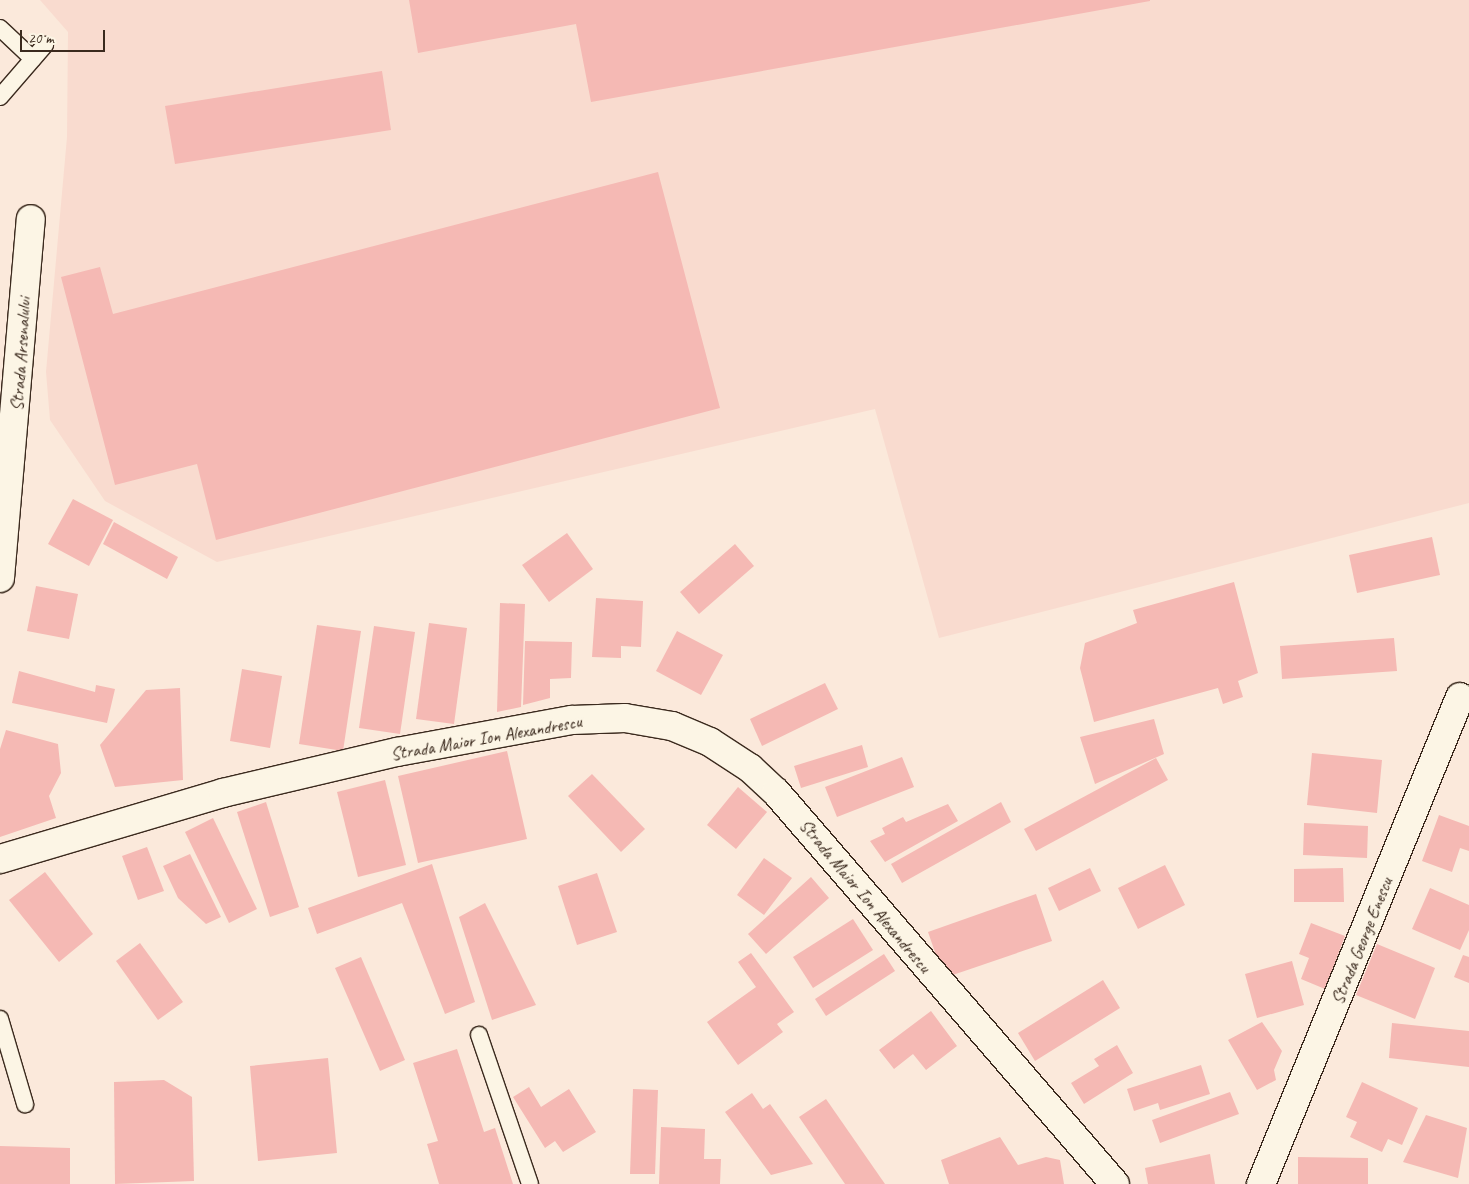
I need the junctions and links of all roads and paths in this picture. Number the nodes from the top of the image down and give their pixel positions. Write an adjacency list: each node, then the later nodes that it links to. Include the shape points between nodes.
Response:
1 (0, 28): 3 (lane)
2 (45, 45): 3 (lane)
3 (33, 59): 4 (lane)
4 (0, 97)
5 (31, 220): 6 (street, Strada Arsenalului)
6 (0, 578)
7 (1460, 697): 14 (street, Strada George Enescu)
8 (0, 859): 13 (street, Strada Maior Ion Alexandrescu, via 223,793 397,752 572,720 625,718 672,726 710,742 750,768 776,792)
9 (0, 1019): 11 (lane)
10 (480, 1035): 12 (lane)
11 (25, 1104)
12 (530, 1184)
13 (1115, 1184)
14 (1262, 1184)

